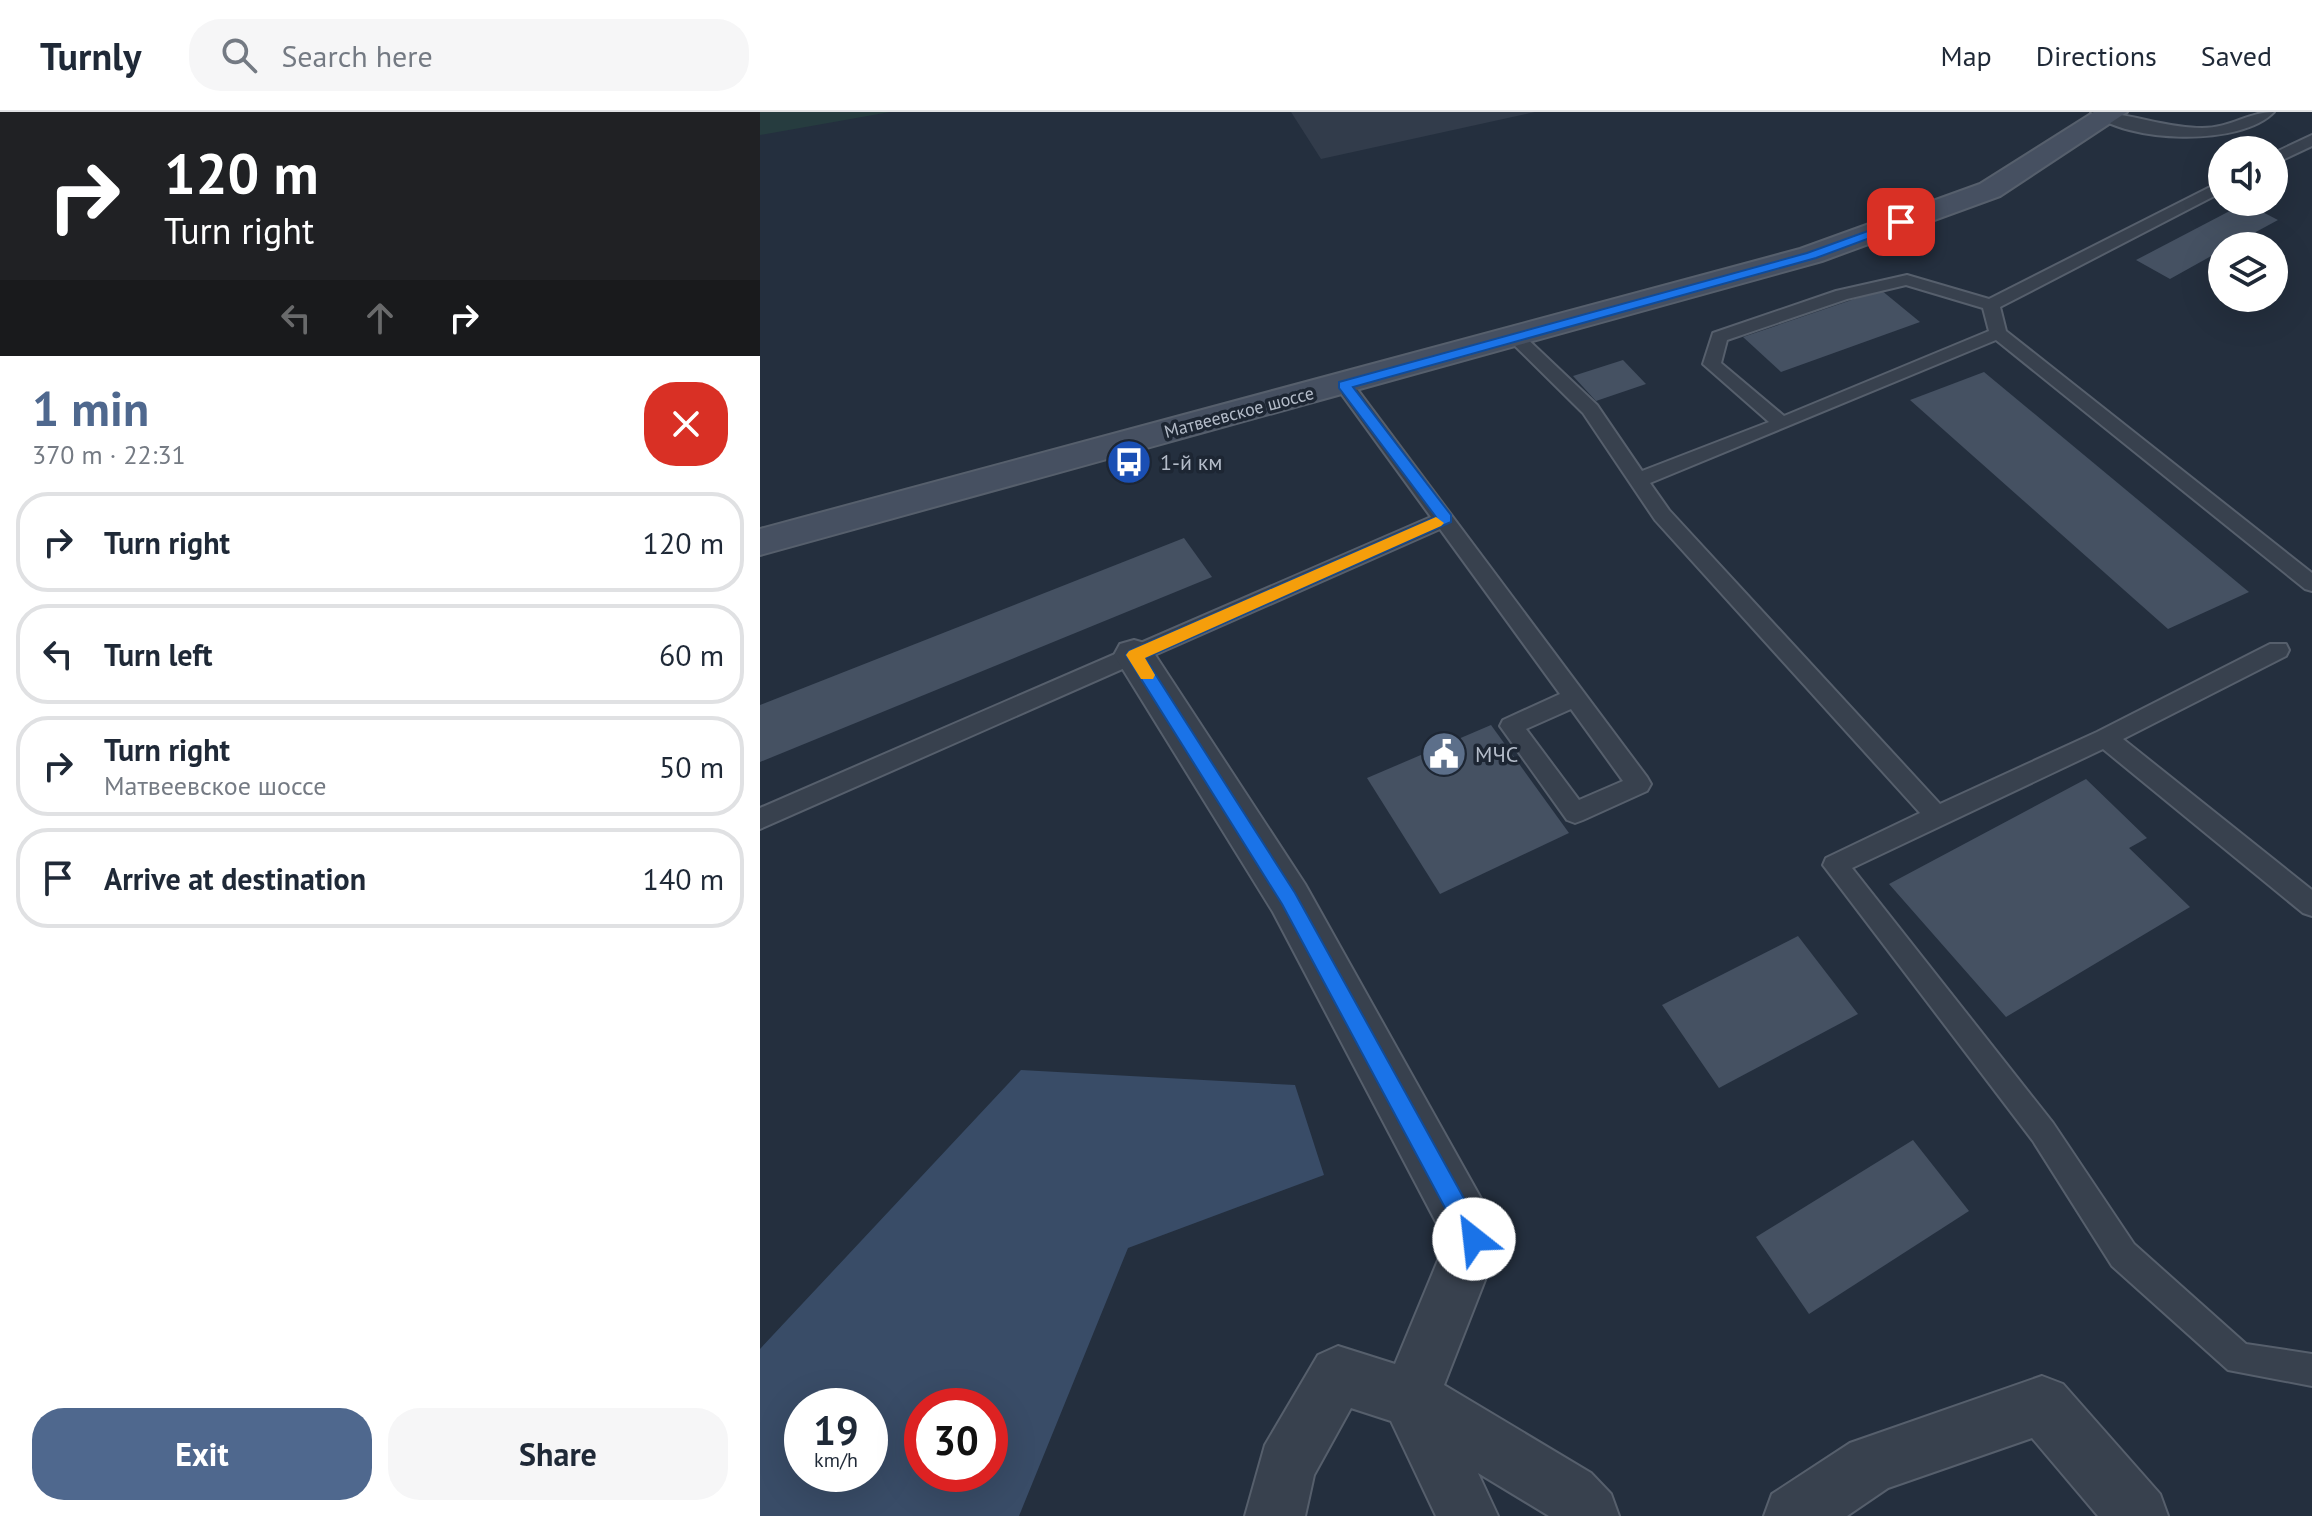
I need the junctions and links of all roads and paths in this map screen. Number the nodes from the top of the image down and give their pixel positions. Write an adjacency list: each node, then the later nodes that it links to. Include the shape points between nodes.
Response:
1 (2267, 112): 2 (lane, via 2237,129 2202,134)
2 (2106, 113): 8 (main road, Матвеевское шоссе, via 1990,190 1811,255)
3 (2312, 140): 4 (lane)
4 (2288, 152)
5 (2208, 193): 6 (lane)
6 (1991, 305): 7 (lane); 10 (lane, via 1907,280 1842,295 1719,337 1712,364)
7 (1998, 333): 10 (lane); 14 (lane)
8 (1515, 337): 9 (main road, Матвеевское шоссе); 11 (lane, via 1590,409)
9 (1344, 385): 12 (lane); 13 (main road, Матвеевское шоссе)
10 (1782, 424): 11 (lane)
11 (1638, 480): 19 (lane, via 1662,515)
12 (1445, 519): 16 (lane); 17 (lane)
13 (760, 542)
14 (2312, 584)
15 (2278, 650): 18 (lane)
16 (1134, 655): 20 (lane); 23 (street, via 1289,898 1474,1239)
17 (1574, 698): 17 (lane, via 1639,784 1575,813 1511,726)
18 (2105, 738): 19 (lane); 21 (lane)
19 (1937, 816): 22 (lane, via 1835,865 2043,1132 2123,1255 2239,1359)
20 (760, 819)
21 (2312, 905)
22 (2312, 1370)
23 (1410, 1398): 24 (street, via 1338,1375 1286,1466); 25 (street); 26 (street, via 1570,1494)
24 (1275, 1516)
25 (1468, 1516)
26 (1589, 1516)
27 (1794, 1516): 28 (street, via 1871,1464 2042,1405)
28 (2138, 1516)

